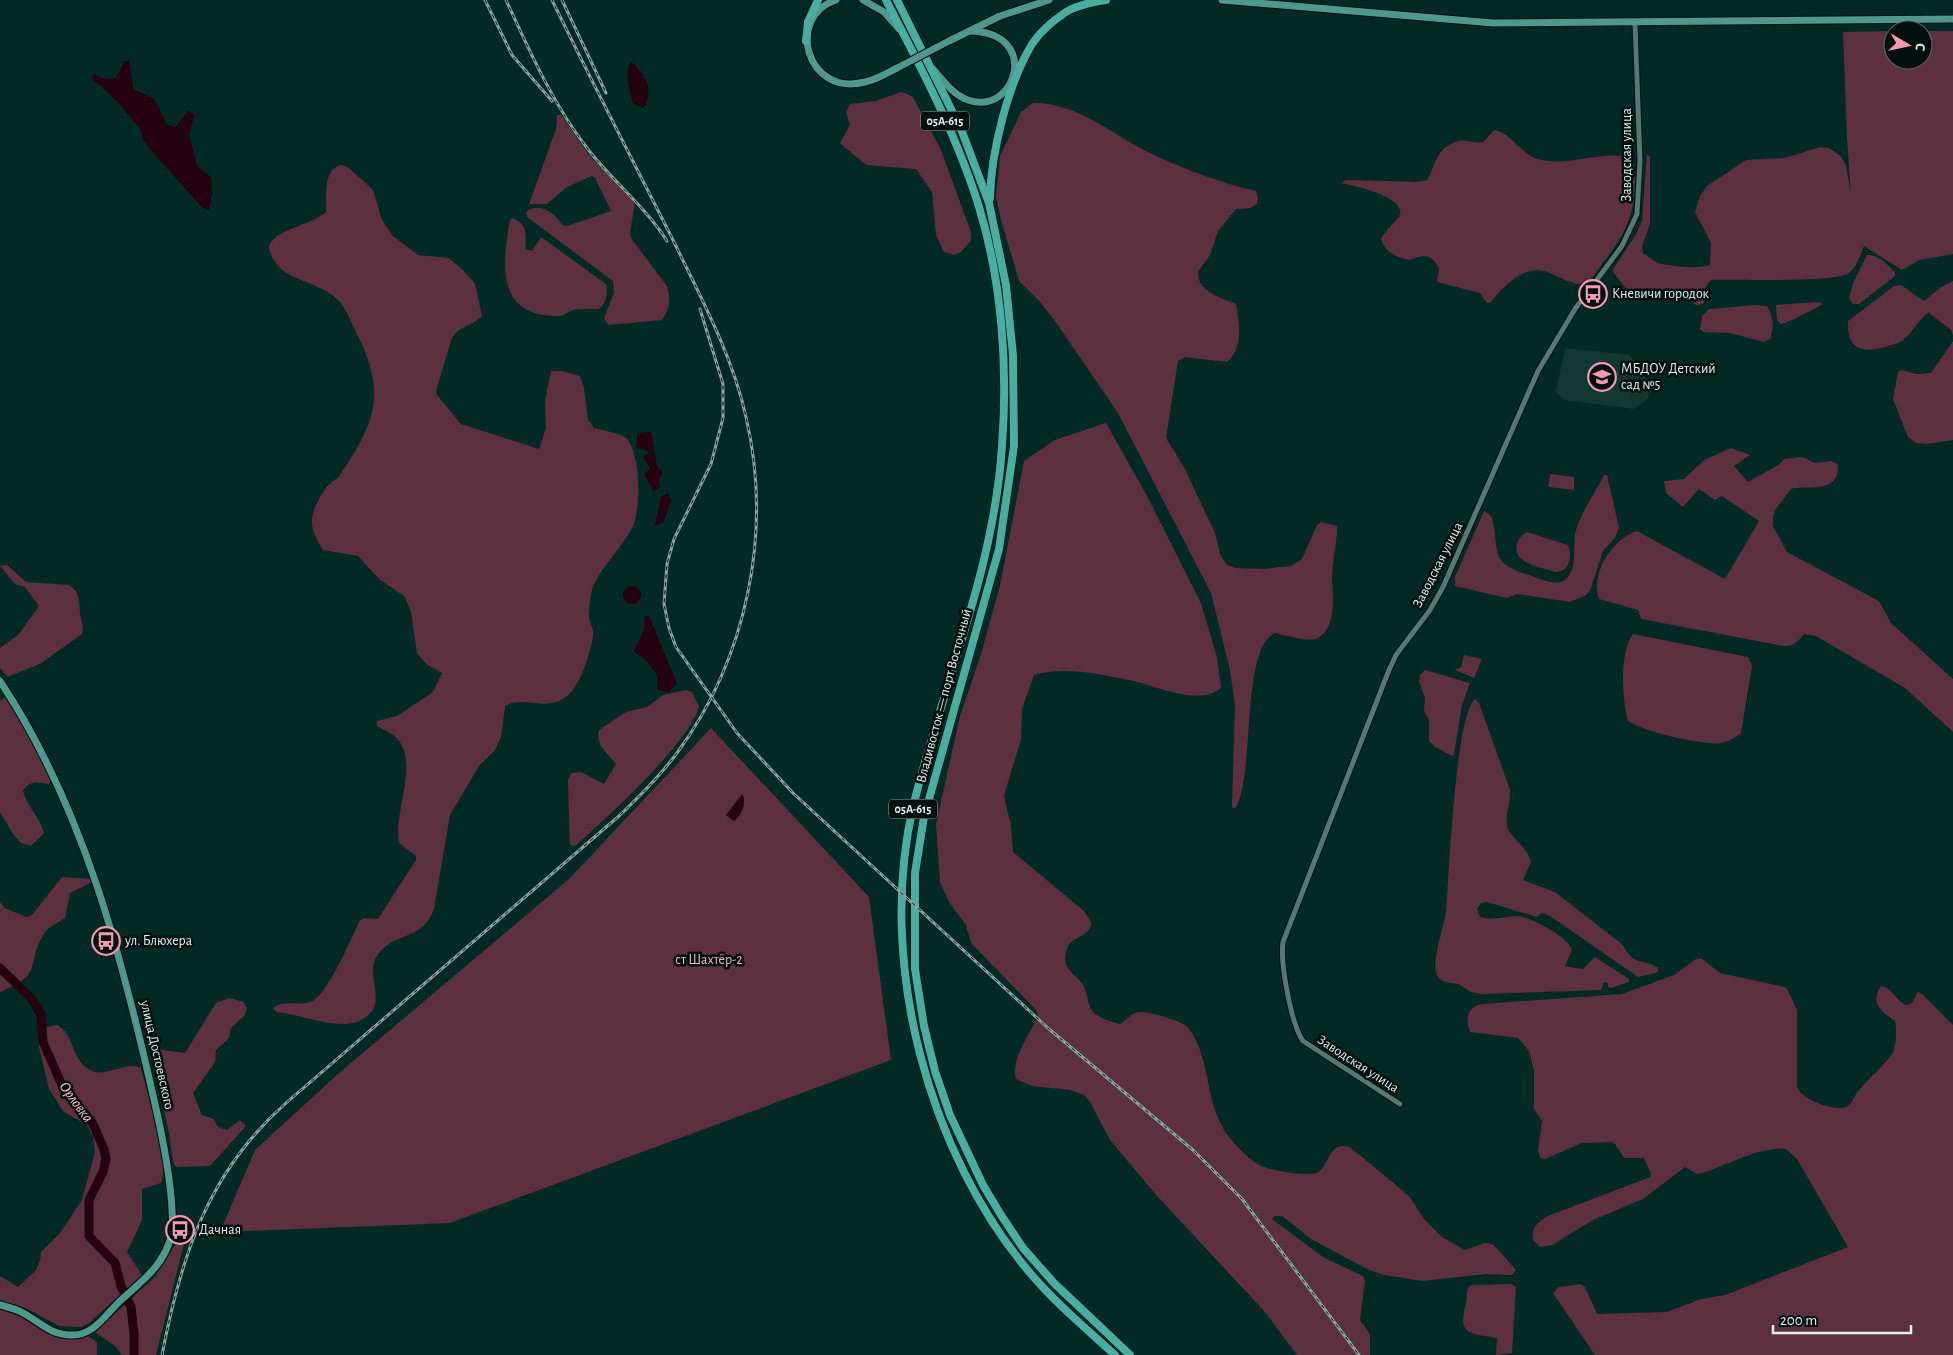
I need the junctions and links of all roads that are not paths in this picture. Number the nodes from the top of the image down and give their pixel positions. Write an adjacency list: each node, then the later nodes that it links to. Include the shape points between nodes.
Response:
1 (818, 0): 13 (highway, via 808,22)
2 (836, 0): 13 (main road, via 814,18)
3 (863, 0): 12 (main road, via 884,12)
4 (886, 0): 12 (highway, Владивосток — порт Восточный / 05А-615)
5 (896, 0): 14 (highway, Владивосток — порт Восточный / 05А-615)
6 (1049, 0): 11 (main road, via 1000,16)
7 (1106, 0): 15 (highway, via 1067,11 1033,43 1016,80 999,131 990,173)
8 (1222, 0): 10 (main road, via 1493,23)
9 (1953, 18): 10 (main road)
10 (1635, 22): 17 (street, Заводская улица, via 1640,161 1634,224 1548,353 1443,587 1396,655 1283,942 1293,1018 1303,1041)
11 (970, 31): 13 (main road, bridge, via 865,82 836,82 826,77 813,64); 14 (main road, via 985,31 1009,47 1015,62 1015,74 1000,95 989,101 967,100 955,93)
12 (903, 34): 19 (highway, Владивосток — порт Восточный / 05А-615, via 952,136 980,210 996,290 1003,366 1002,445 994,521 913,810 904,864 902,939 912,1021 936,1110 990,1217 1032,1276)
13 (806, 41)
14 (933, 69): 15 (highway, Владивосток — порт Восточный / 05А-615, via 970,149)
15 (989, 203): 20 (highway, Владивосток — порт Восточный / 05А-615, via 1011,320 1014,446 999,549 924,817 915,873 915,969 935,1072 950,1115 983,1185 1023,1248)
16 (0, 680): 18 (main road, улица Достоевского, via 38,747 82,839 129,992 164,1142 170,1182 171,1236 159,1265 148,1278 90,1331 71,1336 50,1332 21,1311)
17 (1400, 1104)
18 (0, 1305)
19 (1116, 1355)
20 (1130, 1355)

